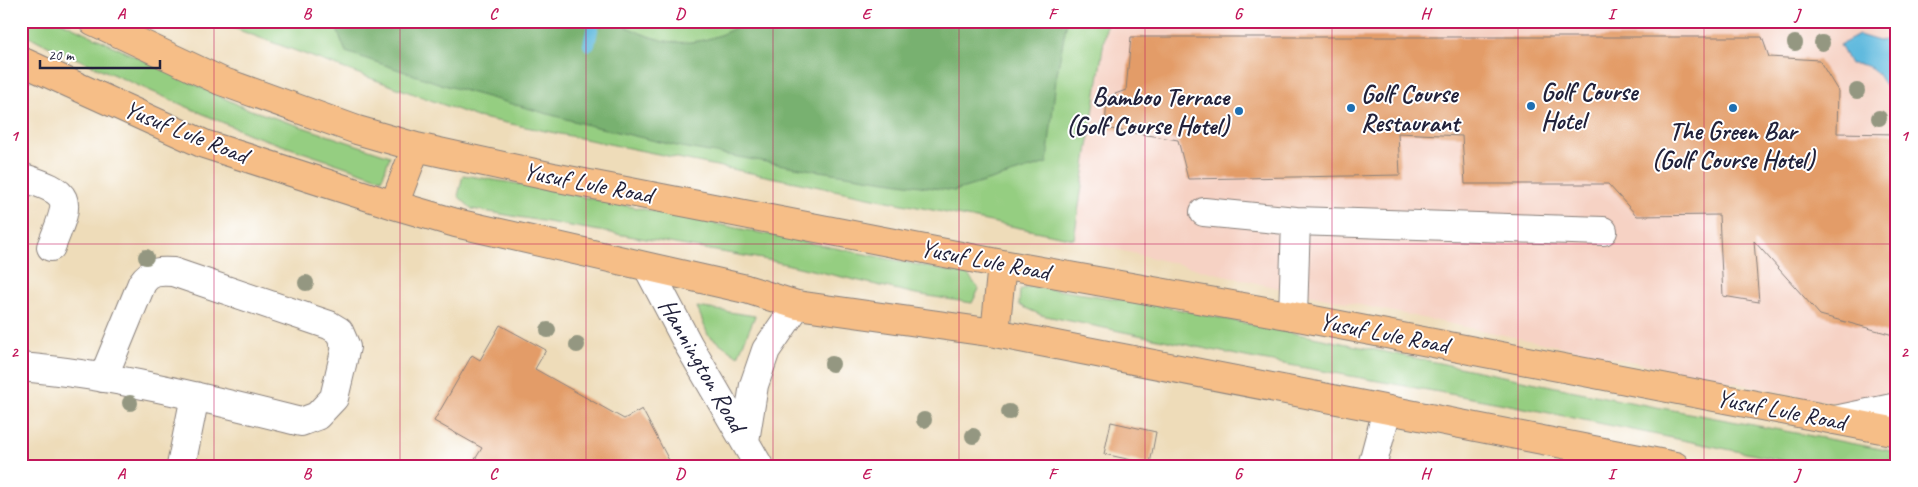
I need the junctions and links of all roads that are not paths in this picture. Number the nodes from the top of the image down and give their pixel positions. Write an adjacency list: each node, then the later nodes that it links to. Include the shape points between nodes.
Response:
1 (93, 21): 3 (main road, Yusuf Lule Road, via 221,80 357,130)
2 (21, 61): 5 (main road, Yusuf Lule Road, via 204,144)
3 (416, 147): 5 (main road); 10 (main road, Yusuf Lule Road, via 553,178)
4 (21, 177): 9 (street, via 41,183 64,198 65,211)
5 (394, 206): 11 (main road, Yusuf Lule Road, via 456,224)
6 (1204, 212): 7 (street)
7 (1296, 221): 8 (street); 13 (street)
8 (1603, 231)
9 (51, 247)
10 (1002, 264): 13 (main road, Yusuf Lule Road); 14 (main road)
11 (648, 268): 12 (main road, Yusuf Lule Road, via 746,289); 22 (street, Hannington Road)
12 (797, 305): 14 (main road, Yusuf Lule Road); 22 (street, Hannington Road, via 766,350 754,386)
13 (1293, 316): 20 (main road, Yusuf Lule Road)
14 (995, 334): 19 (main road, Yusuf Lule Road)
15 (21, 367): 16 (street)
16 (103, 378): 17 (street); 17 (street, via 142,282 152,273 161,271 173,272 329,325 339,331 344,340 346,347 334,398 309,419 301,422)
17 (196, 396): 23 (street)
18 (1897, 407): 20 (street)
19 (1387, 410): 25 (street); 26 (main road, Yusuf Lule Road)
20 (1835, 420): 21 (main road, Yusuf Lule Road)
21 (1897, 432)
22 (745, 441): 24 (street)
23 (181, 466)
24 (759, 466)
25 (1372, 466)
26 (1675, 466)

